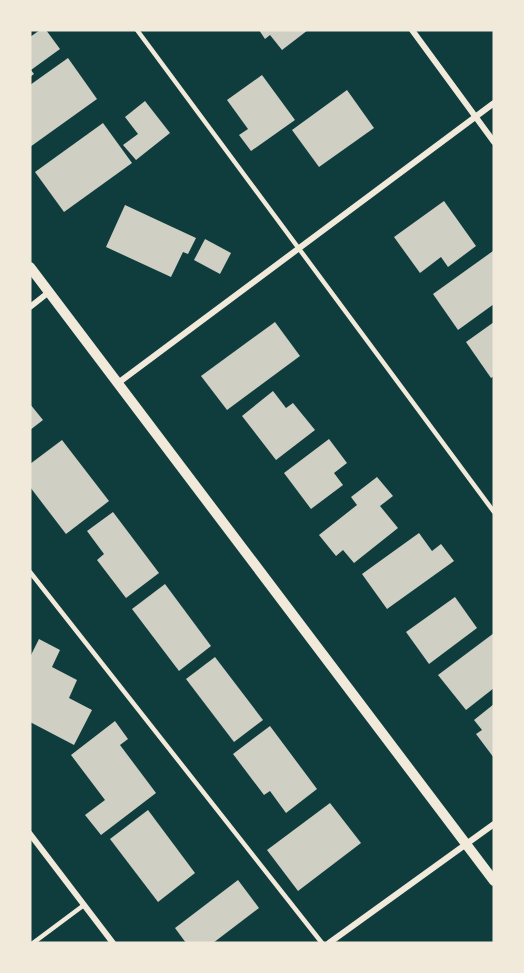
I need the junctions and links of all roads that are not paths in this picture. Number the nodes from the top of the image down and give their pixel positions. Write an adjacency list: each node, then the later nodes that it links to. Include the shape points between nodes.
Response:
1 (137, 30): 6 (lane)
2 (412, 30): 4 (street)
3 (494, 103): 4 (street)
4 (475, 116): 5 (street); 6 (street)
5 (494, 142)
6 (299, 249): 10 (street); 11 (lane)
7 (30, 267): 8 (street)
8 (49, 292): 9 (street); 10 (street)
9 (30, 307)
10 (118, 383): 15 (street)
11 (494, 512)
12 (30, 572): 20 (lane)
13 (494, 824): 15 (street)
14 (30, 834): 17 (street)
15 (466, 844): 16 (street); 21 (street)
16 (494, 881)
17 (84, 906): 18 (lane); 19 (street)
18 (33, 943)
19 (113, 943)
20 (322, 943)
21 (329, 943)

